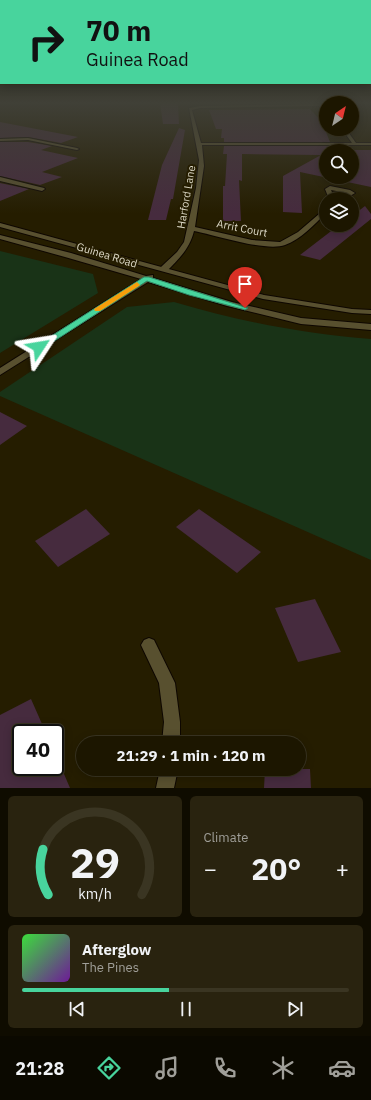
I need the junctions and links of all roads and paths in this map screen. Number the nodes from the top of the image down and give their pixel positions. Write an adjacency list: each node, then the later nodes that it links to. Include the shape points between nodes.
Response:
1 (32, 140): 9 (street)
2 (198, 140): 4 (street, Harford Lane)
3 (352, 140): 6 (street)
4 (200, 144): 5 (street); 16 (street, Harford Lane, via 202,161)
5 (319, 144)
6 (355, 144)
7 (359, 144): 8 (street)
8 (371, 144)
9 (77, 149)
10 (0, 179): 11 (street)
11 (42, 189)
12 (329, 192): 13 (street, via 330,188)
13 (350, 192)
14 (319, 217): 16 (street, Arrit Court, via 309,227 276,245)
15 (0, 225): 18 (street, Guinea Road)
16 (191, 228): 18 (street, Harford Lane, via 188,240 177,257)
17 (0, 237): 19 (street, Guinea Road)
18 (164, 269): 19 (street, Harford Lane); 20 (street, Guinea Road, via 263,297)
19 (146, 279): 21 (street, Guinea Road, via 230,304 302,321); 22 (street, Harford Lane)
20 (371, 312)
21 (371, 327)
22 (0, 372)
23 (149, 645): 24 (street, via 167,683)
24 (171, 736)
25 (168, 776): 26 (street)
26 (165, 788)

